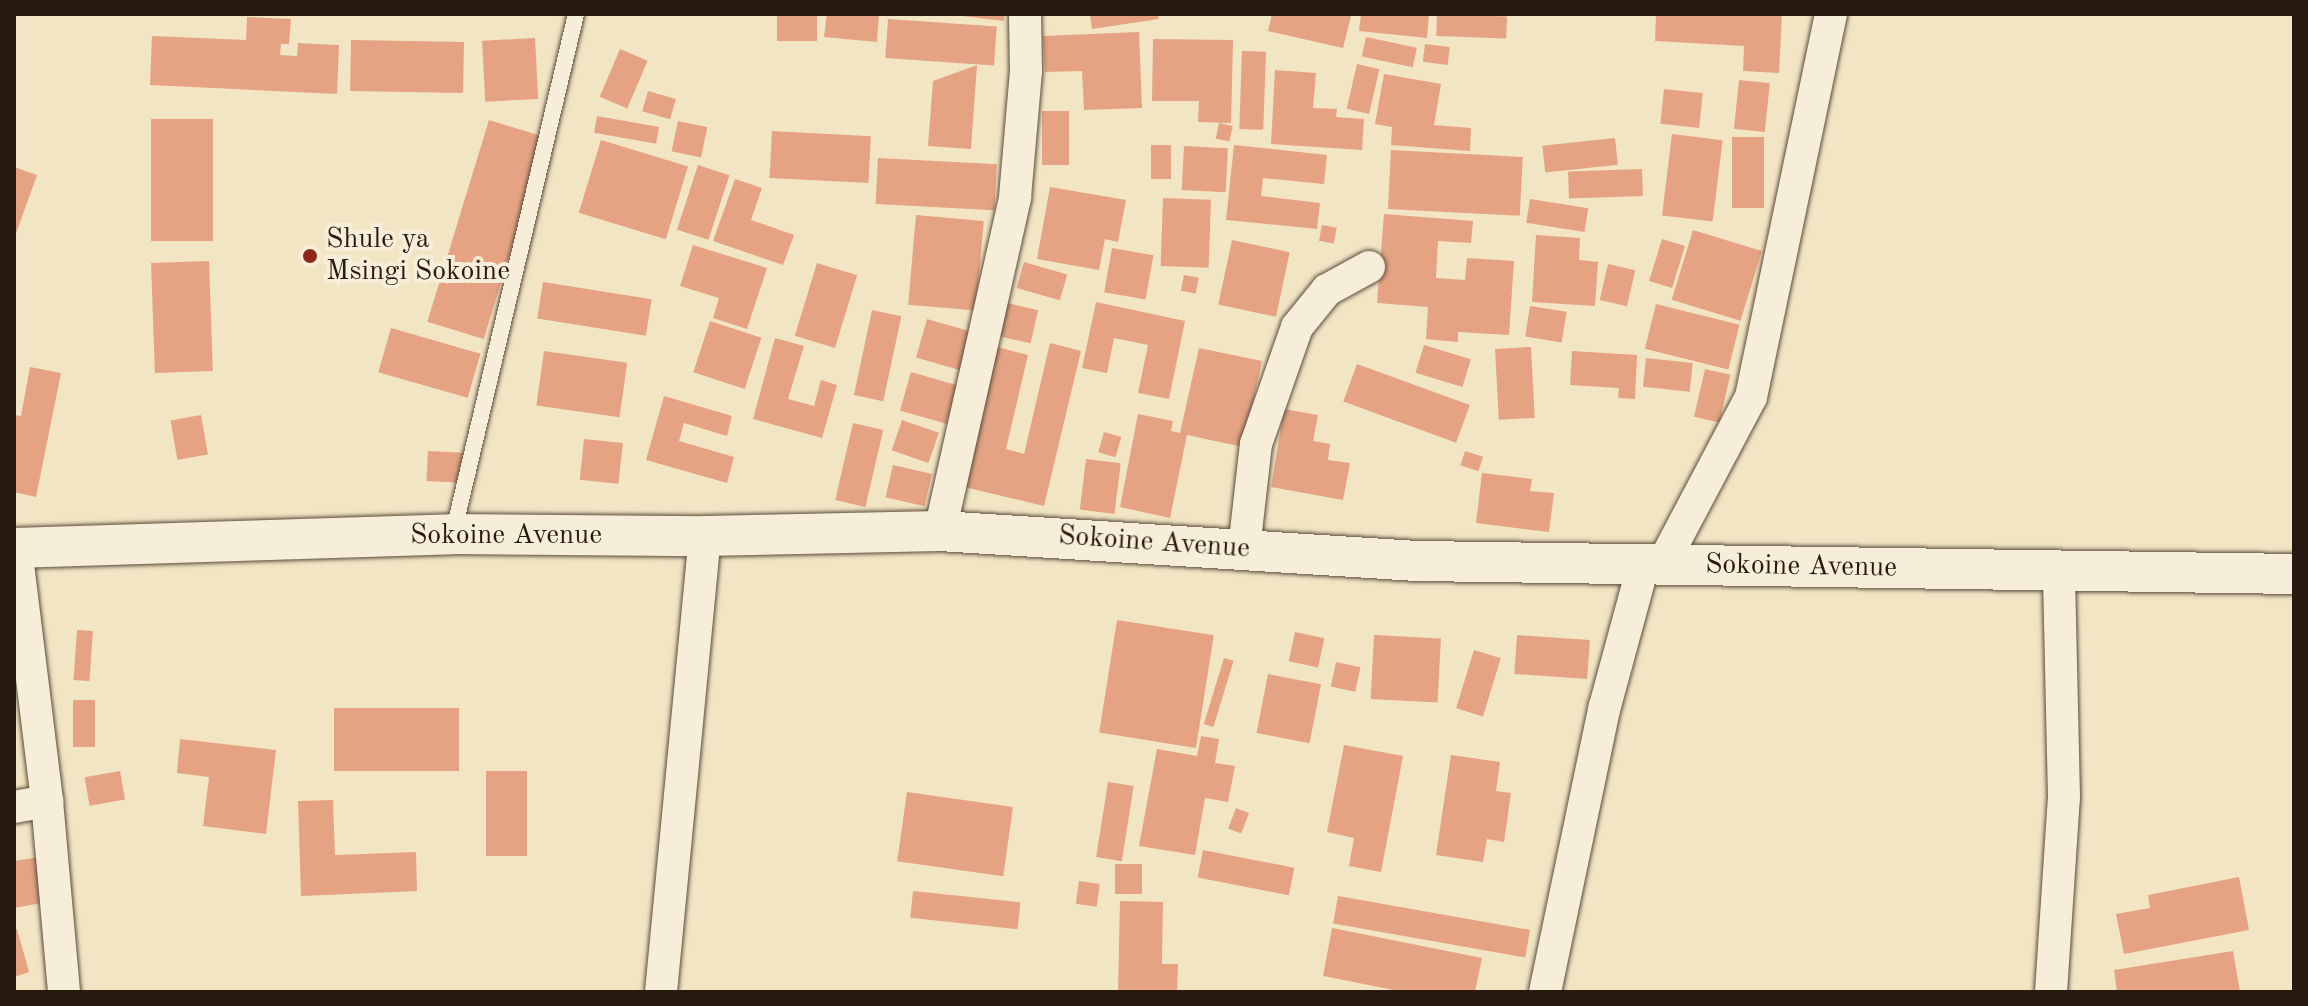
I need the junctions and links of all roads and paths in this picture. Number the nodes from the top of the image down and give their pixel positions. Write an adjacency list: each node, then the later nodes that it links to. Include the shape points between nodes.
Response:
1 (576, 14): 6 (lane)
2 (1025, 14): 5 (street, via 1026,71 1015,197)
3 (1831, 14): 10 (street, via 1751,397)
4 (1369, 267): 9 (street, via 1327,290 1297,327 1256,444)
5 (940, 531): 7 (street, Sokoine Avenue); 9 (street, Sokoine Avenue)
6 (453, 534): 7 (street, Sokoine Avenue); 8 (street, Sokoine Avenue)
7 (705, 536): 16 (street)
8 (15, 548): 13 (street)
9 (1244, 549): 10 (street, Sokoine Avenue, via 1420,561)
10 (1652, 566): 11 (street, Sokoine Avenue); 17 (street, via 1605,706)
11 (2059, 571): 12 (street, Sokoine Avenue); 18 (street, via 2064,797)
12 (2294, 574)
13 (47, 801): 14 (street); 15 (street)
14 (14, 807)
15 (64, 992)
16 (661, 992)
17 (1545, 992)
18 (2051, 992)

